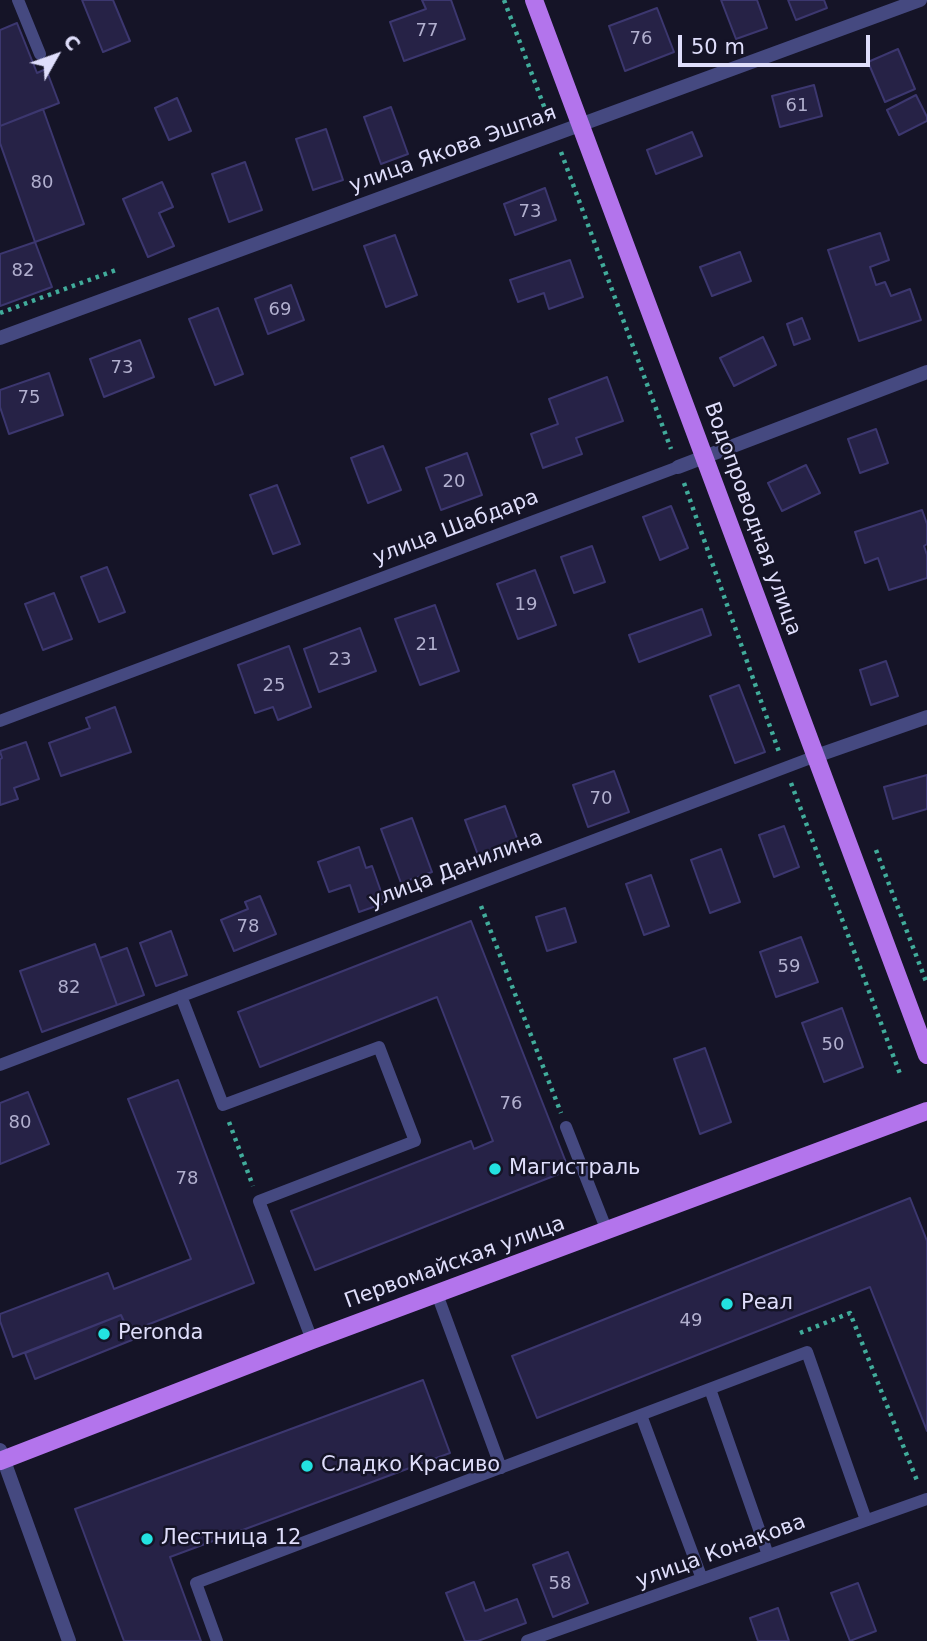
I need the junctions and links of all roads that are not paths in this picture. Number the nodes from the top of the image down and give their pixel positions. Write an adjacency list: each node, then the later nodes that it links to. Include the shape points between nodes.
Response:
1 (18, 0): 4 (lane)
2 (534, 0): 5 (main road, Водопроводная улица)
3 (920, 0): 5 (street, улица Якова Эшпая)
4 (40, 54)
5 (581, 125): 6 (street, улица Якова Эшпая); 8 (main road, Водопроводная улица)
6 (0, 338)
7 (927, 372): 8 (street, улица Шабдара)
8 (704, 458): 9 (street, улица Шабдара); 12 (main road, Водопроводная улица)
9 (678, 467): 11 (lane, улица Шабдара)
10 (927, 717): 12 (street, улица Данилина)
11 (0, 721)
12 (816, 756): 13 (lane, улица Данилина); 14 (main road, Водопроводная улица)
13 (181, 996): 15 (lane, улица Данилина); 20 (lane, via 223,1105 379,1047 415,1141 259,1201)
14 (927, 1055)
15 (0, 1065)
16 (927, 1111): 18 (main road, Первомайская улица)
17 (566, 1127): 18 (lane)
18 (607, 1231): 19 (main road, Первомайская улица)
19 (437, 1294): 20 (main road, Первомайская улица); 24 (lane)
20 (313, 1340): 23 (main road, Первомайская улица)
21 (710, 1389): 22 (lane); 26 (lane, via 807,1352); 27 (lane)
22 (641, 1415): 24 (lane); 28 (lane)
23 (1, 1457): 29 (street)
24 (501, 1468): 30 (lane, via 196,1583)
25 (927, 1499): 26 (lane, улица Конакова)
26 (866, 1520): 27 (lane, улица Конакова)
27 (768, 1555): 28 (lane, улица Конакова)
28 (702, 1579): 31 (lane, улица Конакова)
29 (69, 1641)
30 (217, 1641)
31 (527, 1641)

